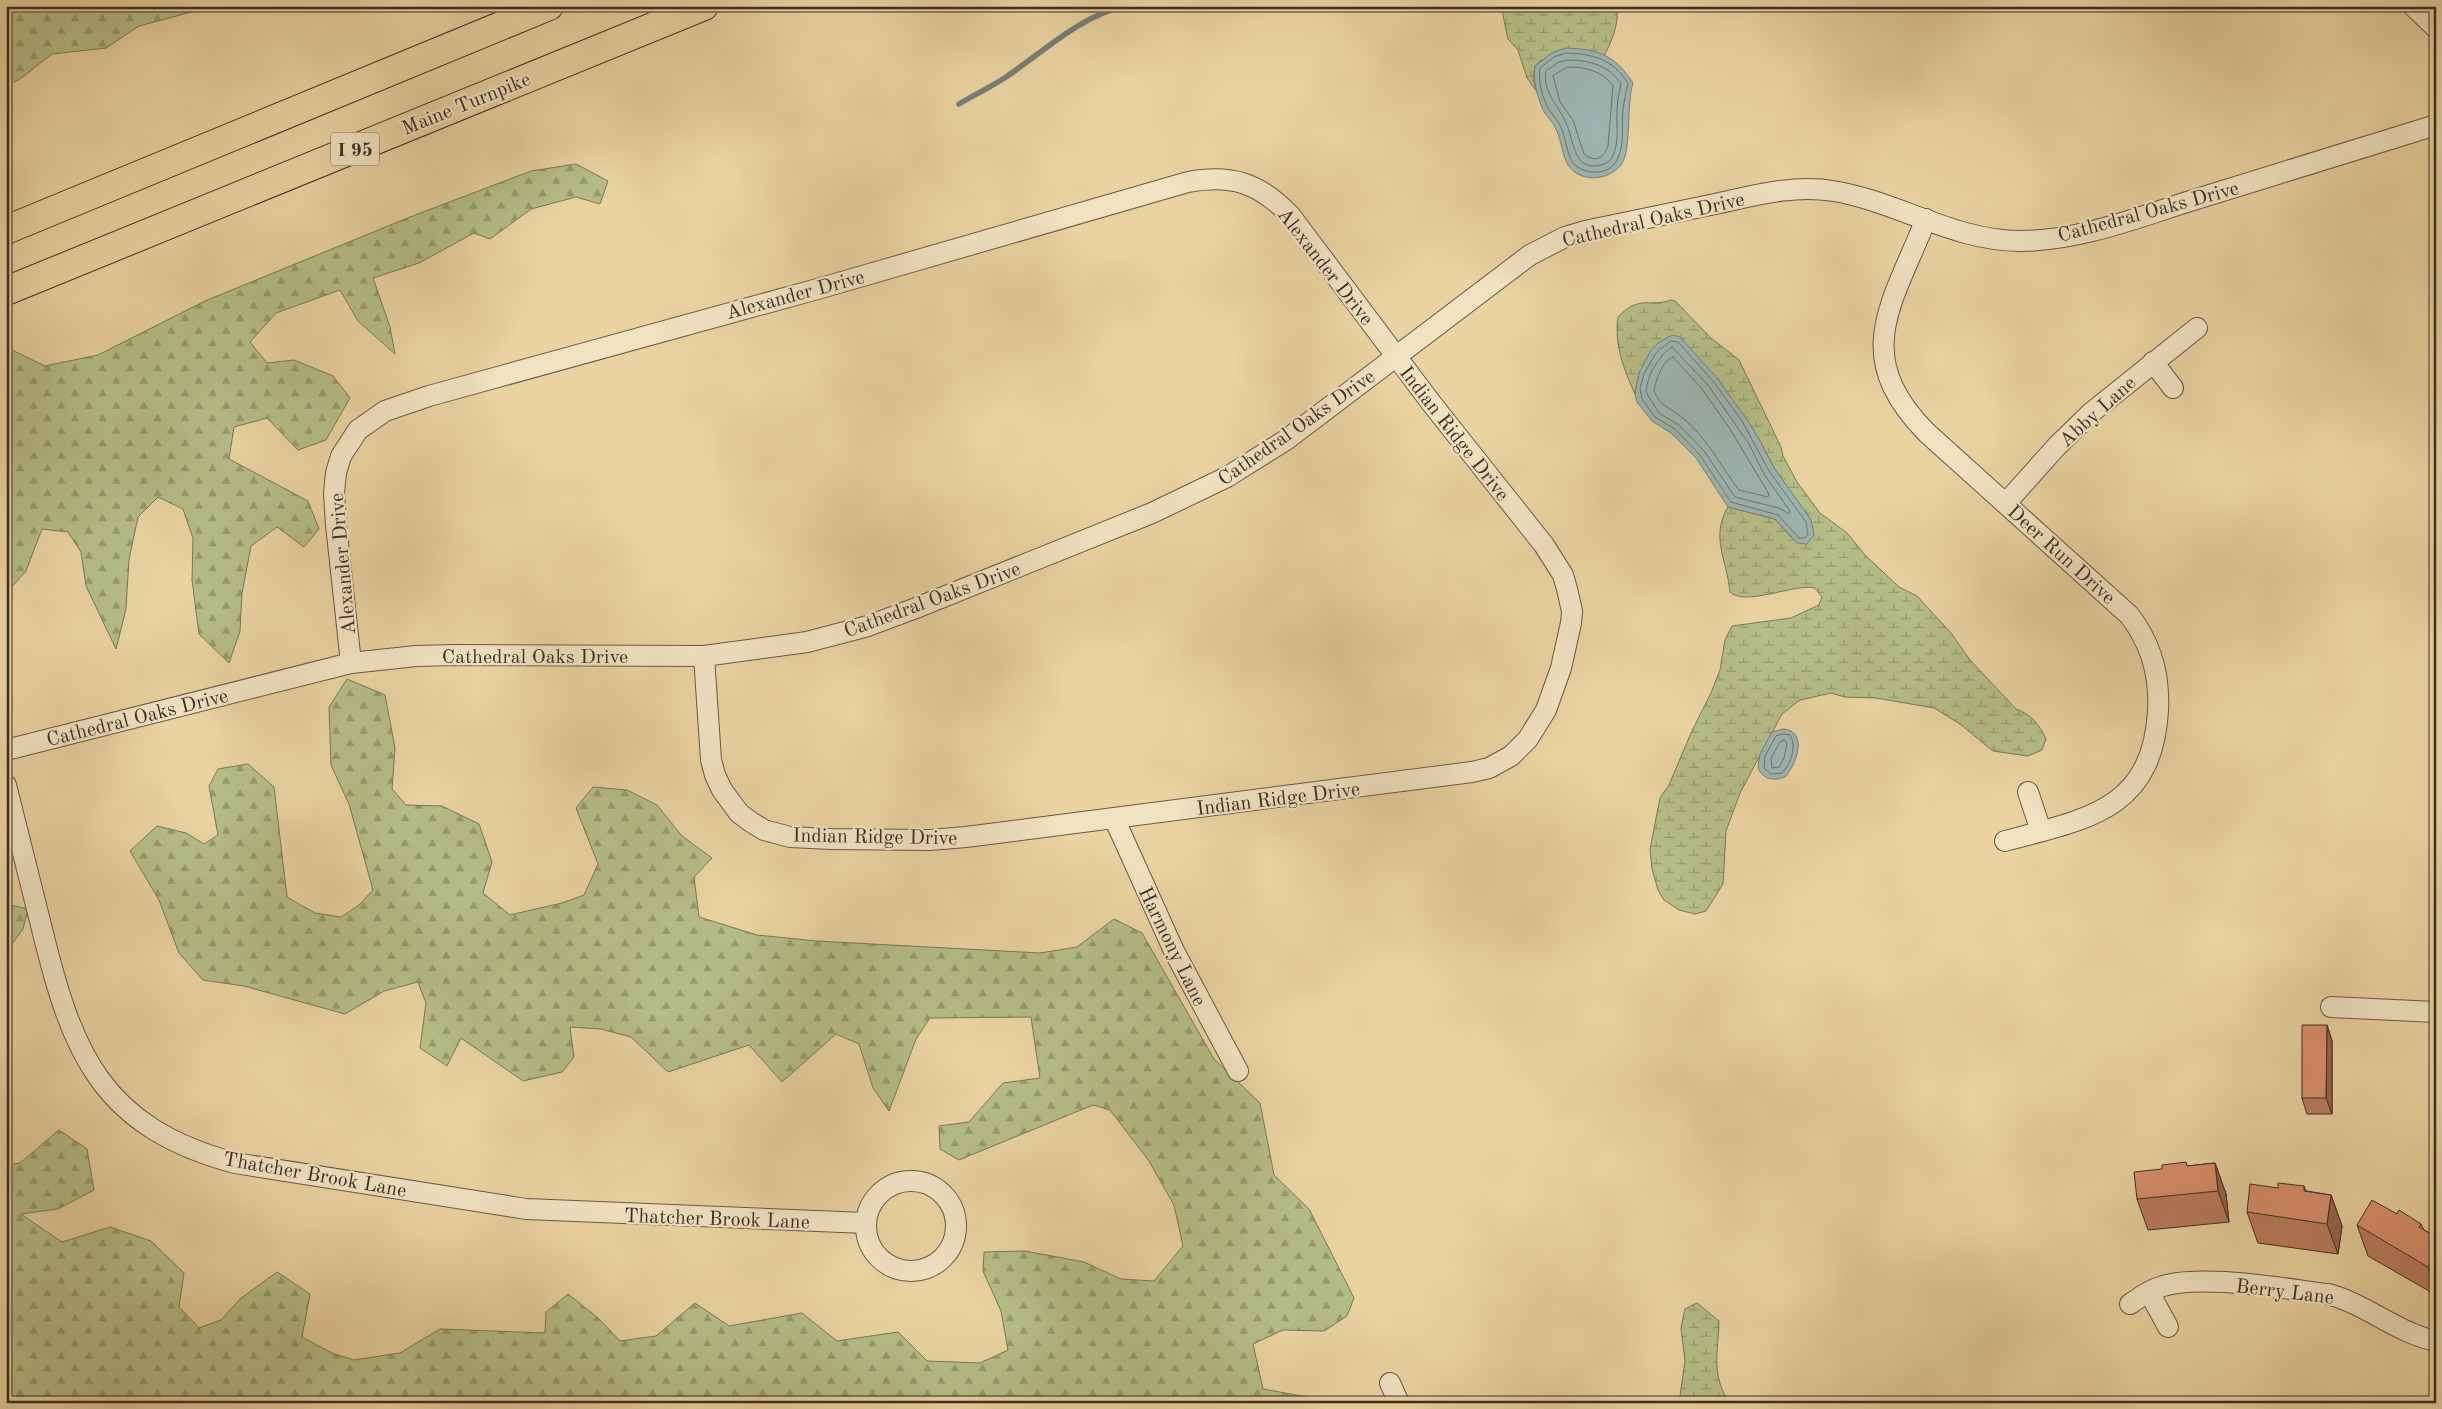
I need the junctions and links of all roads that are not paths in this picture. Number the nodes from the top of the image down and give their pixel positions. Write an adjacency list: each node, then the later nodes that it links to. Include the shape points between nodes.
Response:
1 (549, 6): 7 (highway)
2 (704, 6): 8 (highway, Maine Turnpike / I 95)
3 (2413, 6): 4 (street)
4 (2436, 28)
5 (2436, 125): 6 (street, Cathedral Oaks Drive, via 2138,217 2059,237 2019,241 1993,238)
6 (1926, 219): 10 (street, Cathedral Oaks Drive, via 1873,200 1810,188 1763,194 1585,231 1530,255); 13 (street, Deer Run Drive, via 1885,320 1885,366 1894,393 1910,416)
7 (6, 230)
8 (6, 292)
9 (2197, 328): 11 (street, Abby Lane)
10 (1396, 357): 14 (street, Cathedral Oaks Drive, via 1286,440 1247,465 1152,513 868,626 807,642); 15 (street, Alexander Drive, via 1283,208 1270,196 1248,184 1210,178 429,396 385,411 370,420 347,443 336,473 336,525); 19 (street, Indian Ridge Drive, via 1544,545 1563,575 1571,602 1571,623 1554,690 1539,723 1511,756 1489,768 1472,772)
11 (2152, 362): 12 (street); 13 (street, Abby Lane, via 2057,446)
12 (2173, 388)
13 (2006, 504): 20 (street, Deer Run Drive, via 2129,615 2150,650 2157,683 2158,717 2154,743 2138,780 2118,800 2097,813)
14 (704, 656): 15 (street, Cathedral Oaks Drive, via 454,655); 19 (street, Indian Ridge Drive, via 711,760 715,775 739,812 764,830 790,837 930,840)
15 (351, 663): 16 (street, Cathedral Oaks Drive)
16 (6, 750)
17 (6, 785): 25 (street, Thatcher Brook Lane, via 51,968 73,1034 90,1066 113,1096 139,1120 168,1138 203,1154 235,1163 526,1209)
18 (2028, 792): 20 (street)
19 (1114, 818): 24 (street, Harmony Lane, via 1174,951)
20 (2042, 831): 21 (street, Deer Run Drive)
21 (2005, 841)
22 (2331, 1007): 23 (street)
23 (2436, 1012)
24 (1238, 1071)
25 (866, 1223): 25 (street, via 867,1238 874,1252 891,1267 905,1271 927,1269 940,1261 950,1249 956,1221 947,1200 931,1186 902,1182 882,1192 869,1209)
26 (2149, 1292): 27 (street, Berry Lane); 28 (street); 29 (street, Berry Lane, via 2173,1283 2187,1282 2328,1294)
27 (2130, 1304)
28 (2168, 1327)
29 (2436, 1341)
30 (1390, 1383): 31 (street)
31 (1399, 1403)

